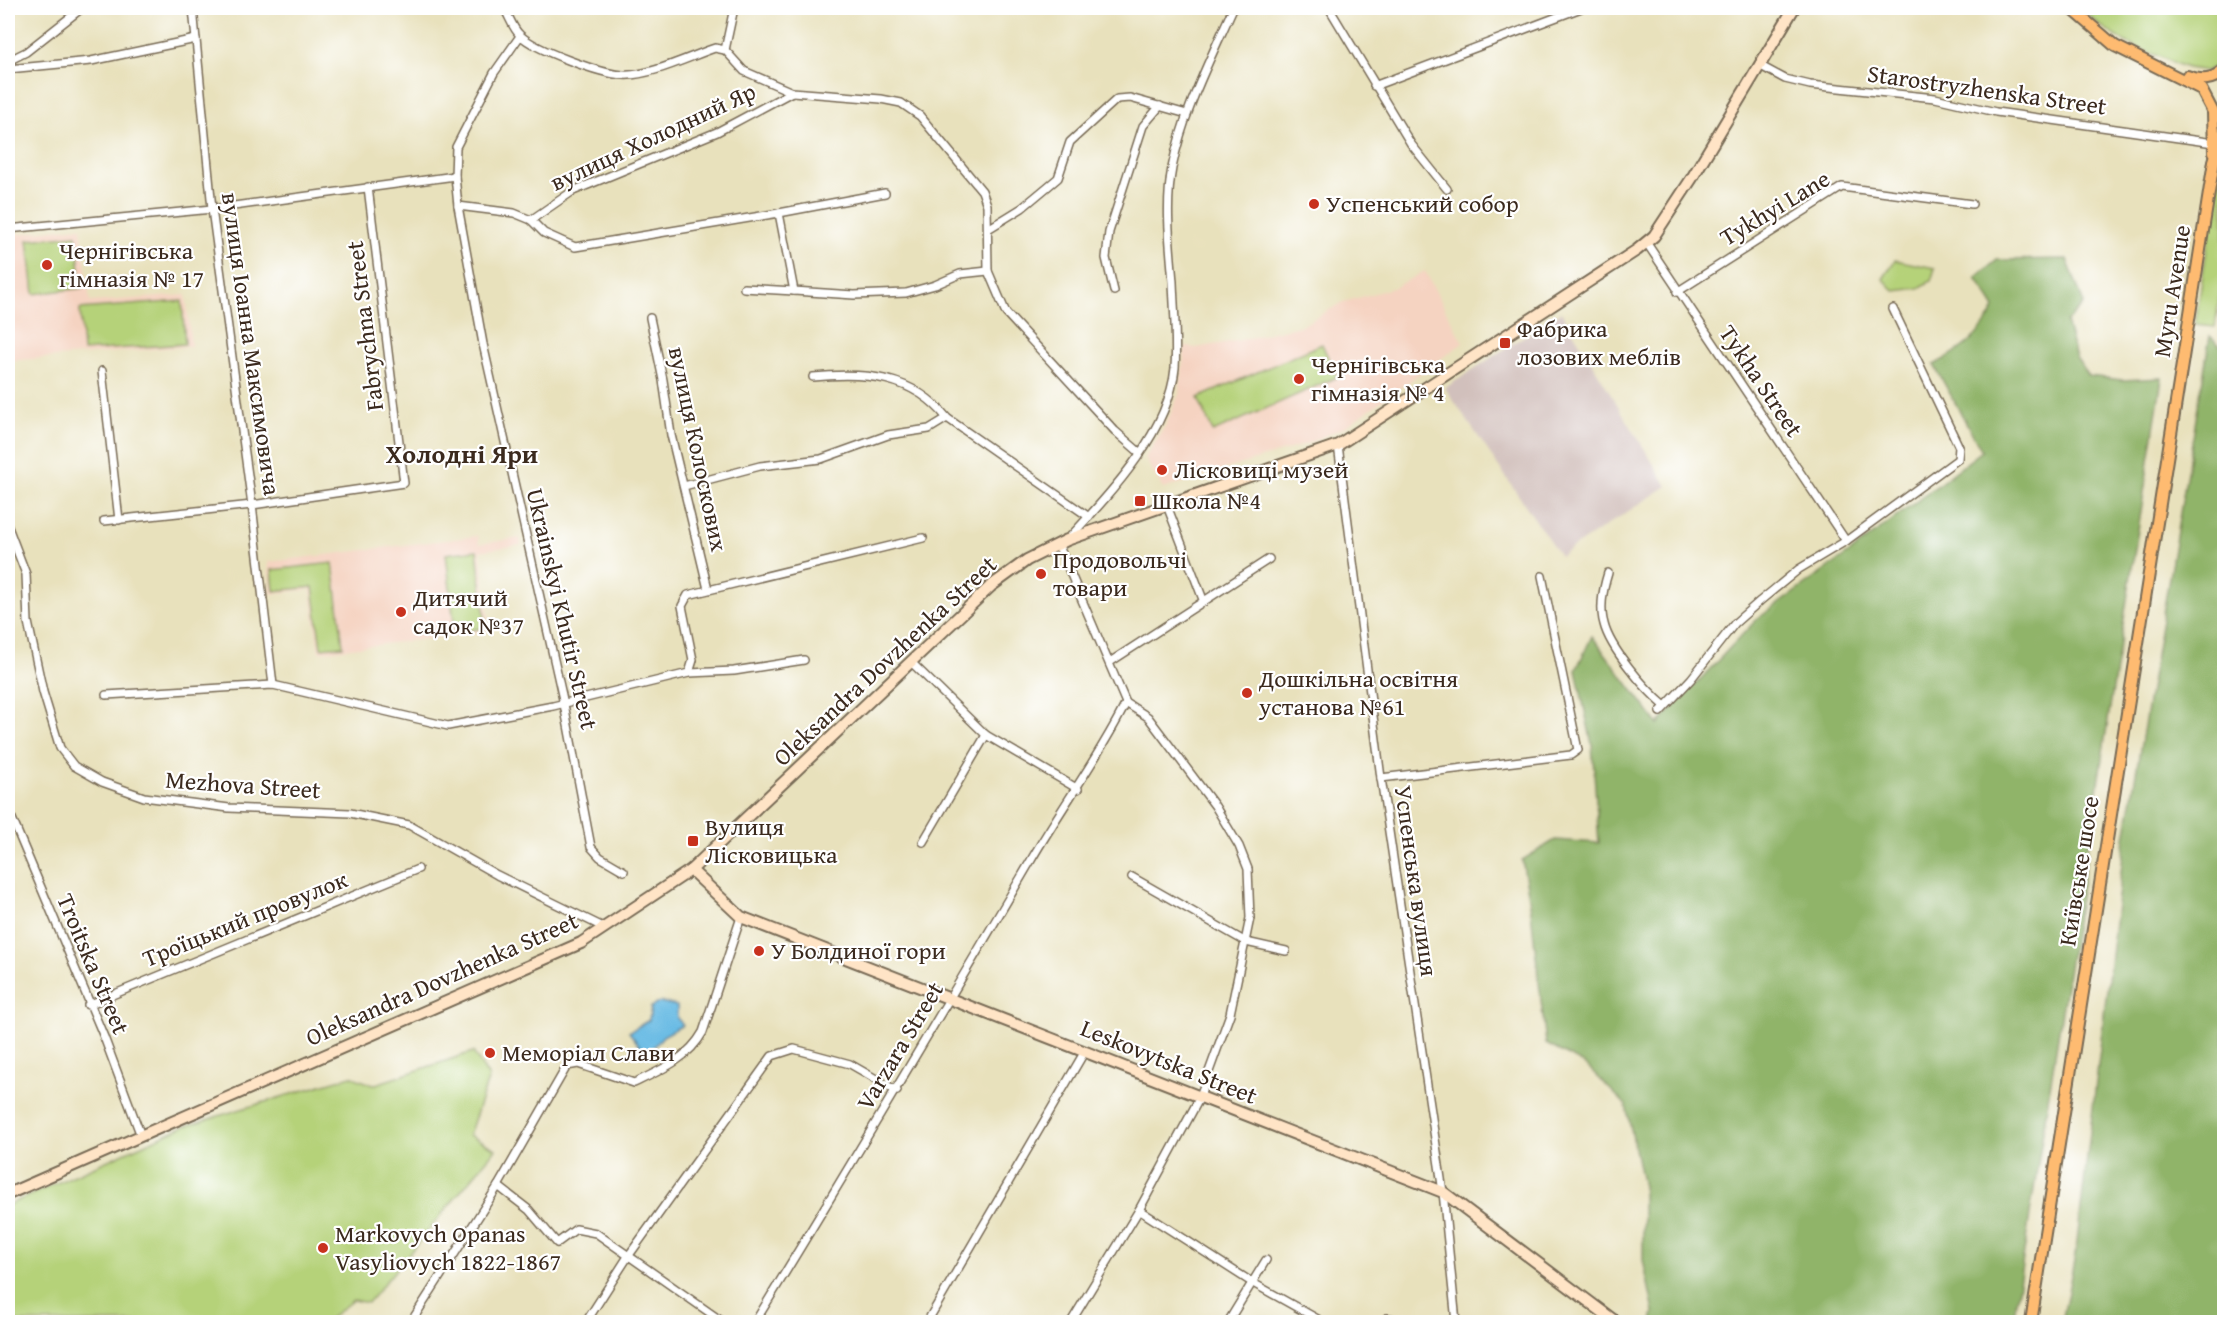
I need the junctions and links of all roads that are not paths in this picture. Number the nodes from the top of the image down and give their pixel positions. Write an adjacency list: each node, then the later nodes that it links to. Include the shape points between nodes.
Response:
1 (82, 8): 13 (street, via 26,52)
2 (193, 8): 11 (street, вулиця Іоанна Максимовича)
3 (504, 8): 10 (street)
4 (734, 8): 12 (street)
5 (1233, 8): 21 (street)
6 (1329, 8): 18 (street)
7 (1581, 8): 18 (street)
8 (1794, 8): 14 (main road, Oleksandra Dovzhenka Street)
9 (2071, 8): 15 (main road, Myru Avenue, via 2115,46)
10 (520, 36): 12 (street, via 590,68 624,75 715,48); 25 (street, Ukrainskyi Khutir Street, via 494,73 456,147)
11 (196, 39): 16 (street, via 91,61); 31 (street, вулиця Іоанна Максимовича)
12 (725, 50): 19 (street, via 744,71)
13 (8, 61)
14 (1759, 65): 23 (street, Starostryzhenska Street, via 1785,79 1810,85 1935,98 1996,112); 36 (main road, Oleksandra Dovzhenka Street, via 1692,178)
15 (2162, 67): 17 (main road, via 2198,79); 23 (main road, Myru Avenue, via 2206,95 2213,112)
16 (8, 69)
17 (2222, 73)
18 (1374, 86): 27 (street, via 1411,144)
19 (792, 92): 33 (street, вулиця Холодний Яр, via 717,132 573,192); 35 (street, via 881,99 901,103 920,116 982,191)
20 (1160, 106): 21 (street); 35 (street, via 1130,98 1117,99 1070,142 1058,178 1022,208); 40 (street, via 1143,126 1110,232 1106,258)
21 (1187, 114): 49 (street, via 1172,170 1169,217 1175,368 1159,424)
22 (2224, 129): 24 (main road, Myru Avenue)
23 (2214, 143): 24 (main road, Myru Avenue)
24 (2214, 161): 47 (main road, Myru Avenue)
25 (455, 176): 26 (street); 30 (street, Ukrainskyi Khutir Street)
26 (368, 187): 31 (street); 52 (street, Fabrychna Street, via 404,483)
27 (1447, 189)
28 (885, 193): 32 (street)
29 (1972, 204): 41 (street, Tykhyi Lane, via 1842,187)
30 (458, 206): 33 (street, via 514,213); 72 (street, Ukrainskyi Khutir Street, via 483,344)
31 (212, 209): 34 (street); 52 (street, вулиця Іоанна Максимовича)
32 (779, 213): 33 (street, via 575,247 544,233); 39 (street)
33 (531, 220)
34 (8, 229)
35 (988, 229): 37 (street)
36 (1646, 242): 41 (street, Tykha Street); 48 (main road, Oleksandra Dovzhenka Street)
37 (988, 271): 39 (street, via 960,274 906,293); 49 (street, via 1006,313)
38 (744, 288): 39 (street)
39 (794, 291)
40 (1114, 291)
41 (1677, 292): 58 (street, Tykha Street)
42 (1893, 309): 58 (street, via 1959,447 1958,459)
43 (650, 318): 50 (street, вулиця Колоскових)
44 (102, 371): 54 (street)
45 (813, 377): 46 (street, via 865,376 894,381 916,389)
46 (947, 418): 50 (street, via 929,429 888,435 821,459 760,466); 53 (street)
47 (2171, 427): 111 (main road, Київське шосе)
48 (1338, 446): 51 (main road, Oleksandra Dovzhenka Street); 74 (street, Успенська вулиця)
49 (1139, 452): 53 (street)
50 (684, 486): 63 (street, вулиця Колоскових)
51 (1166, 503): 59 (main road, Oleksandra Dovzhenka Street); 64 (street)
52 (252, 505): 54 (street, Fabrychna Street); 69 (street, вулиця Іоанна Максимовича)
53 (1089, 517): 59 (street)
54 (119, 519): 55 (street, Fabrychna Street)
55 (104, 521)
56 (8, 527): 83 (street, Mezhova Street, via 26,574 28,622 43,692 60,748 74,766 102,782 144,797 229,808 350,813 410,825 497,875)
57 (923, 538): 63 (street)
58 (1846, 541): 61 (street, via 1799,569 1735,623 1662,709 1604,624 1602,593)
59 (1062, 542): 66 (main road, Oleksandra Dovzhenka Street, via 991,586); 67 (street)
60 (1269, 559): 64 (street)
61 (1608, 573)
62 (1542, 576): 74 (street, via 1578,750 1571,755)
63 (708, 589): 68 (street, via 688,595 682,606 693,660)
64 (1204, 602): 67 (street)
65 (804, 660): 68 (street, via 734,671)
66 (911, 662): 73 (street); 79 (main road, Oleksandra Dovzhenka Street)
67 (1110, 662): 71 (street)
68 (689, 673): 72 (street)
69 (273, 685): 70 (street); 72 (street, via 448,726)
70 (106, 695)
71 (1126, 703): 75 (street, Varzara Street); 84 (street, via 1148,717 1160,732 1215,806 1239,846 1248,869 1251,918)
72 (564, 704): 80 (street, Ukrainskyi Khutir Street, via 591,847)
73 (986, 735): 75 (street); 77 (street)
74 (1381, 778): 93 (street, Успенська вулиця)
75 (1078, 789): 86 (street, Varzara Street, via 1032,859)
76 (8, 809): 87 (street, Troitska Street)
77 (922, 842)
78 (418, 869): 87 (street, Троїцький провулок)
79 (691, 870): 82 (main road, Leskovytska Street); 83 (main road, Oleksandra Dovzhenka Street)
80 (624, 871)
81 (1131, 877): 84 (street)
82 (741, 917): 86 (main road, Leskovytska Street); 92 (street, via 704,1032 695,1047 666,1068 634,1083 578,1064 567,1066)
83 (603, 927): 91 (main road, Oleksandra Dovzhenka Street, via 570,948)
84 (1246, 942): 85 (street); 90 (street, via 1230,1014)
85 (1286, 951)
86 (951, 999): 88 (main road, Leskovytska Street); 89 (street, Varzara Street)
87 (88, 1005): 91 (street, Troitska Street)
88 (1085, 1051): 90 (main road, Leskovytska Street); 103 (street)
89 (897, 1091): 96 (street, via 850,1064 794,1049 772,1056); 102 (street, Varzara Street)
90 (1199, 1099): 93 (main road, Leskovytska Street); 95 (street)
91 (141, 1136): 94 (main road, Oleksandra Dovzhenka Street)
92 (498, 1186): 96 (street, via 529,1210 557,1243 576,1229 596,1233); 99 (street)
93 (1443, 1192): 109 (street, Успенська вулиця); 110 (main road, Leskovytska Street)
94 (8, 1194)
95 (1139, 1209): 98 (street); 104 (street)
96 (627, 1258): 100 (street); 101 (street)
97 (1266, 1260): 98 (street)
98 (1253, 1283): 105 (street); 106 (street)
99 (411, 1323)
100 (586, 1323)
101 (723, 1323)
102 (755, 1323)
103 (927, 1323)
104 (1071, 1323)
105 (1228, 1323)
106 (1323, 1323)
107 (1383, 1323): 108 (street, via 1387,1318)
108 (1412, 1323)
109 (1456, 1323)
110 (1616, 1323)
111 (2031, 1323)

